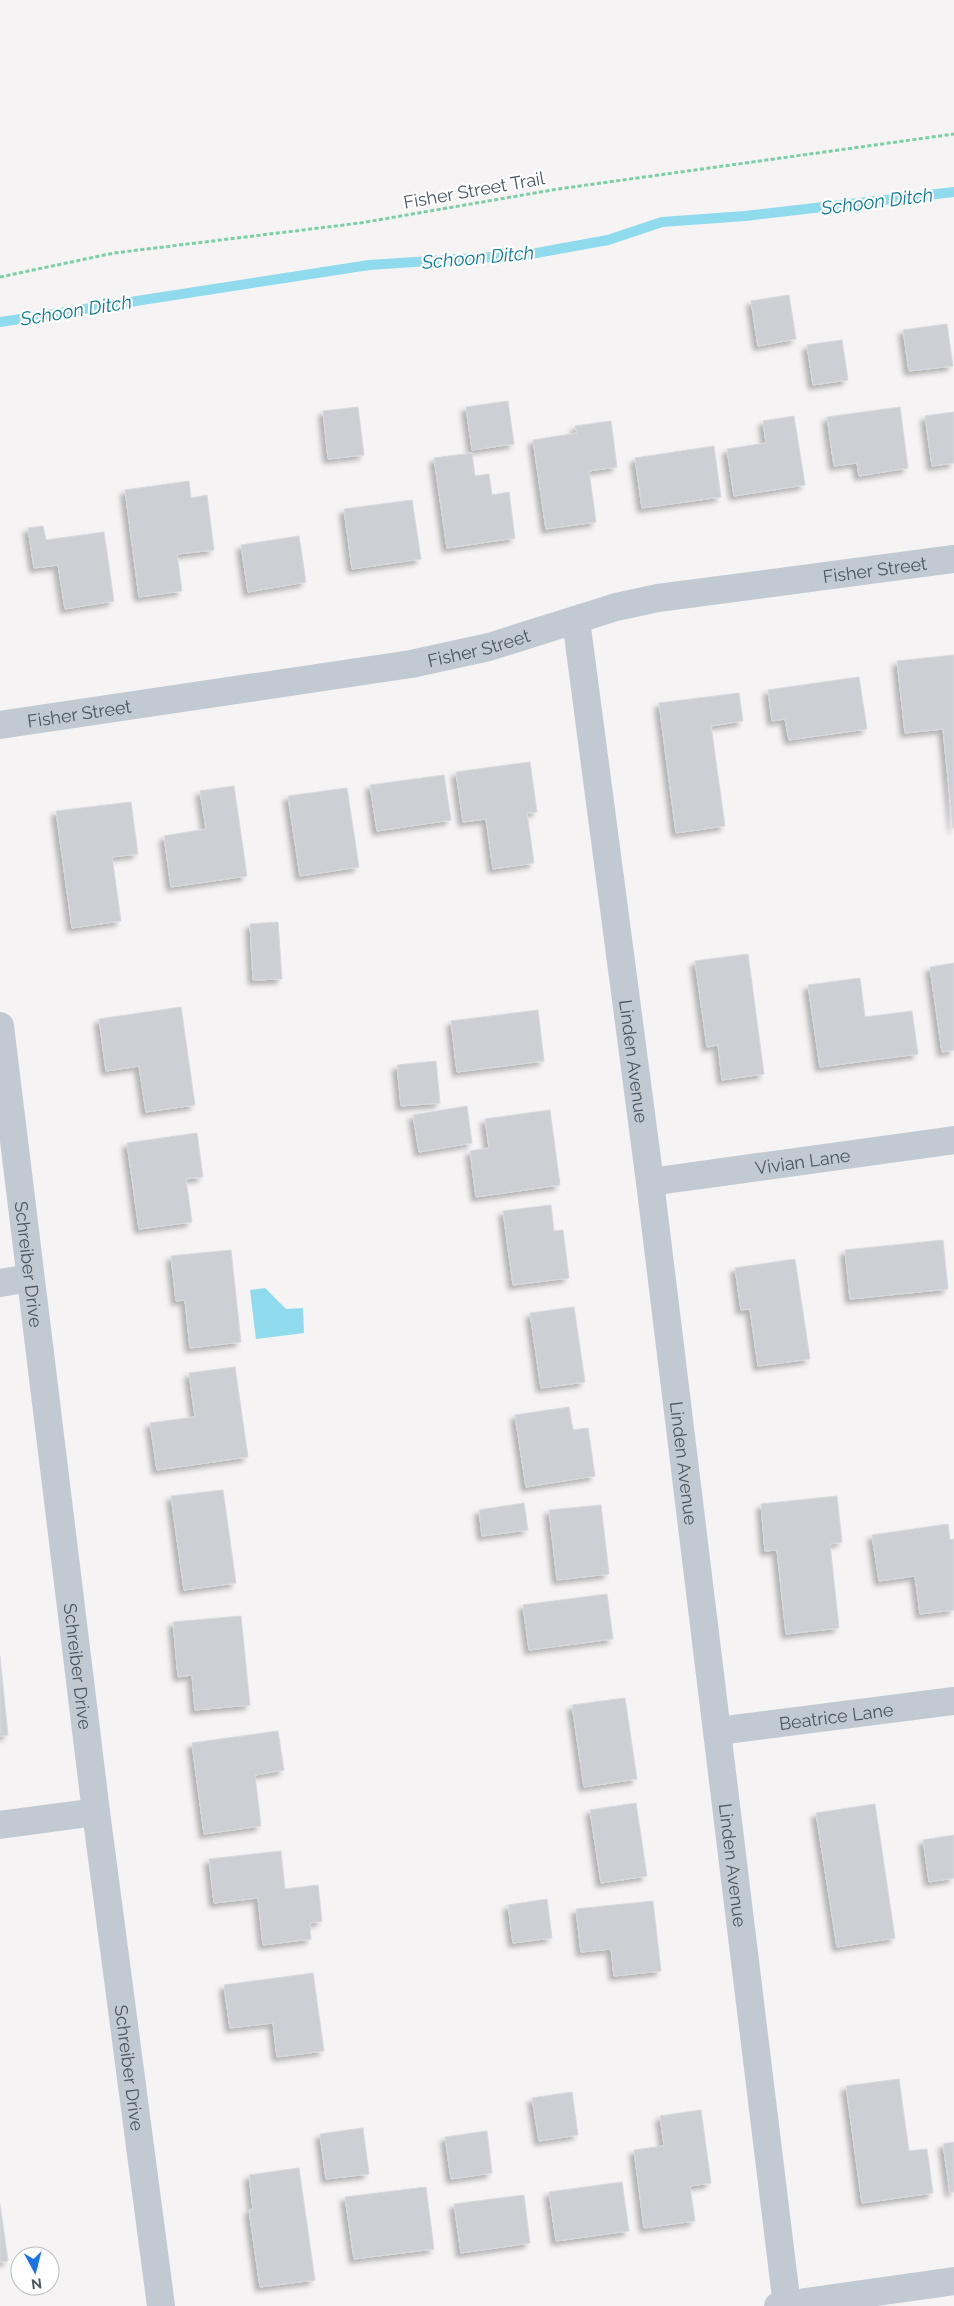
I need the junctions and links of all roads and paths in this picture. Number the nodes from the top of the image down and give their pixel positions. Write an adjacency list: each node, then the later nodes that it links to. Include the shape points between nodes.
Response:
1 (954, 134): 2 (path, Fisher Street Trail, via 558,190 360,223 114,252)
2 (0, 277)
3 (954, 559): 4 (street, Fisher Street, via 658,598)
4 (576, 620): 5 (street, Fisher Street, via 489,646 411,664); 8 (street, Linden Avenue)
5 (0, 724)
6 (0, 1026): 9 (street, Schreiber Drive)
7 (954, 1140): 8 (street, Vivian Lane)
8 (650, 1182): 12 (street, Linden Avenue)
9 (30, 1278): 10 (street); 13 (street, Schreiber Drive)
10 (0, 1283)
11 (954, 1701): 12 (street, Beatrice Lane)
12 (718, 1731): 17 (street, Linden Avenue)
13 (96, 1812): 14 (street); 16 (street, Schreiber Drive)
14 (0, 1825)
15 (954, 2281): 17 (street)
16 (161, 2306)
17 (784, 2306)

